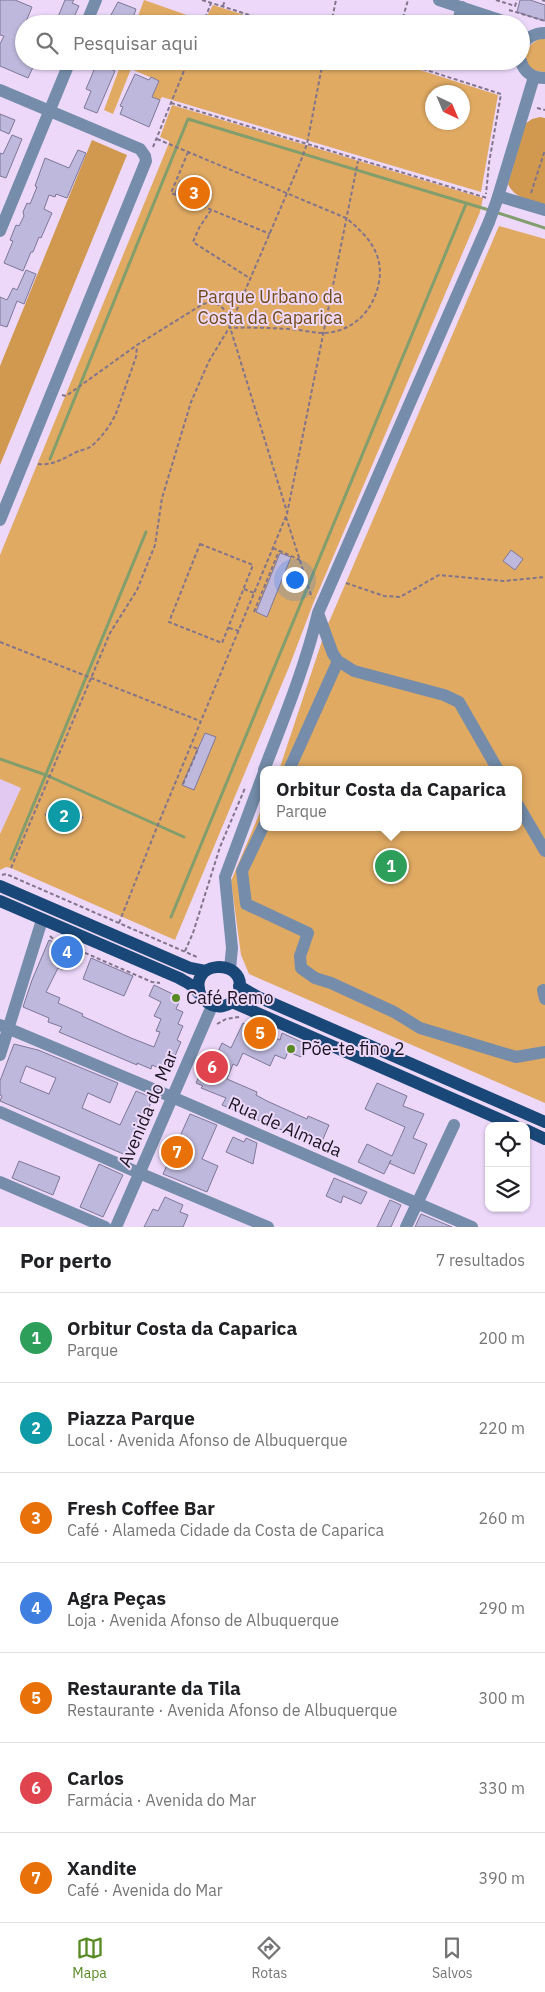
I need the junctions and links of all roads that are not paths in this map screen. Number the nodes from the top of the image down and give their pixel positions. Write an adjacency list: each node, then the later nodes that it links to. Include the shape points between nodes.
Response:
1 (96, 0): 4 (street)
2 (439, 0): 3 (street)
3 (462, 7): 5 (street); 6 (street)
4 (90, 15)
5 (460, 15)
6 (486, 15)
7 (66, 70): 11 (street)
8 (526, 70): 9 (street)
9 (539, 77): 12 (street)
10 (0, 90): 11 (street)
11 (49, 111): 13 (street); 16 (street, via 140,149 146,161)
12 (492, 198): 14 (street); 17 (street, bridge, via 489,222)
13 (4, 210): 15 (street)
14 (545, 210)
15 (0, 231)
16 (0, 520)
17 (316, 609): 18 (street); 19 (street, via 290,704)
18 (338, 661): 20 (street); 21 (street, via 354,671 455,699)
19 (266, 766)
20 (291, 766)
21 (496, 766)
22 (260, 782): 29 (street, via 225,877 232,948)
23 (522, 812): 25 (street)
24 (261, 831): 35 (street, via 242,871 246,904 308,933 300,956 301,968 315,978 331,982 420,1028 516,1057)
25 (545, 850)
26 (0, 886): 30 (main road, via 194,970)
27 (0, 902): 28 (main road)
28 (42, 920): 32 (main road, via 179,978); 34 (street)
29 (230, 969): 30 (main road, via 218,966); 31 (main road)
30 (205, 971): 32 (main road, via 198,986)
31 (239, 986): 33 (main road); 40 (main road)
32 (207, 1002): 33 (main road, via 226,1006); 37 (street, Avenida do Mar)
33 (232, 1002): 39 (main road)
34 (4, 1026): 36 (street); 37 (street, Rua de Almada)
35 (545, 1052)
36 (0, 1055)
37 (172, 1097): 44 (street, Avenida do Mar); 46 (street, Rua de Almada)
38 (0, 1112): 44 (street)
39 (507, 1122)
40 (545, 1122)
41 (454, 1125): 46 (street)
42 (530, 1132): 43 (main road)
43 (545, 1139)
44 (139, 1174): 48 (street, Avenida do Mar); 49 (street)
45 (0, 1182): 47 (street)
46 (417, 1204): 50 (street); 51 (street, Rua de Almada)
47 (105, 1227)
48 (116, 1227)
49 (268, 1227)
50 (406, 1227)
51 (472, 1227)

